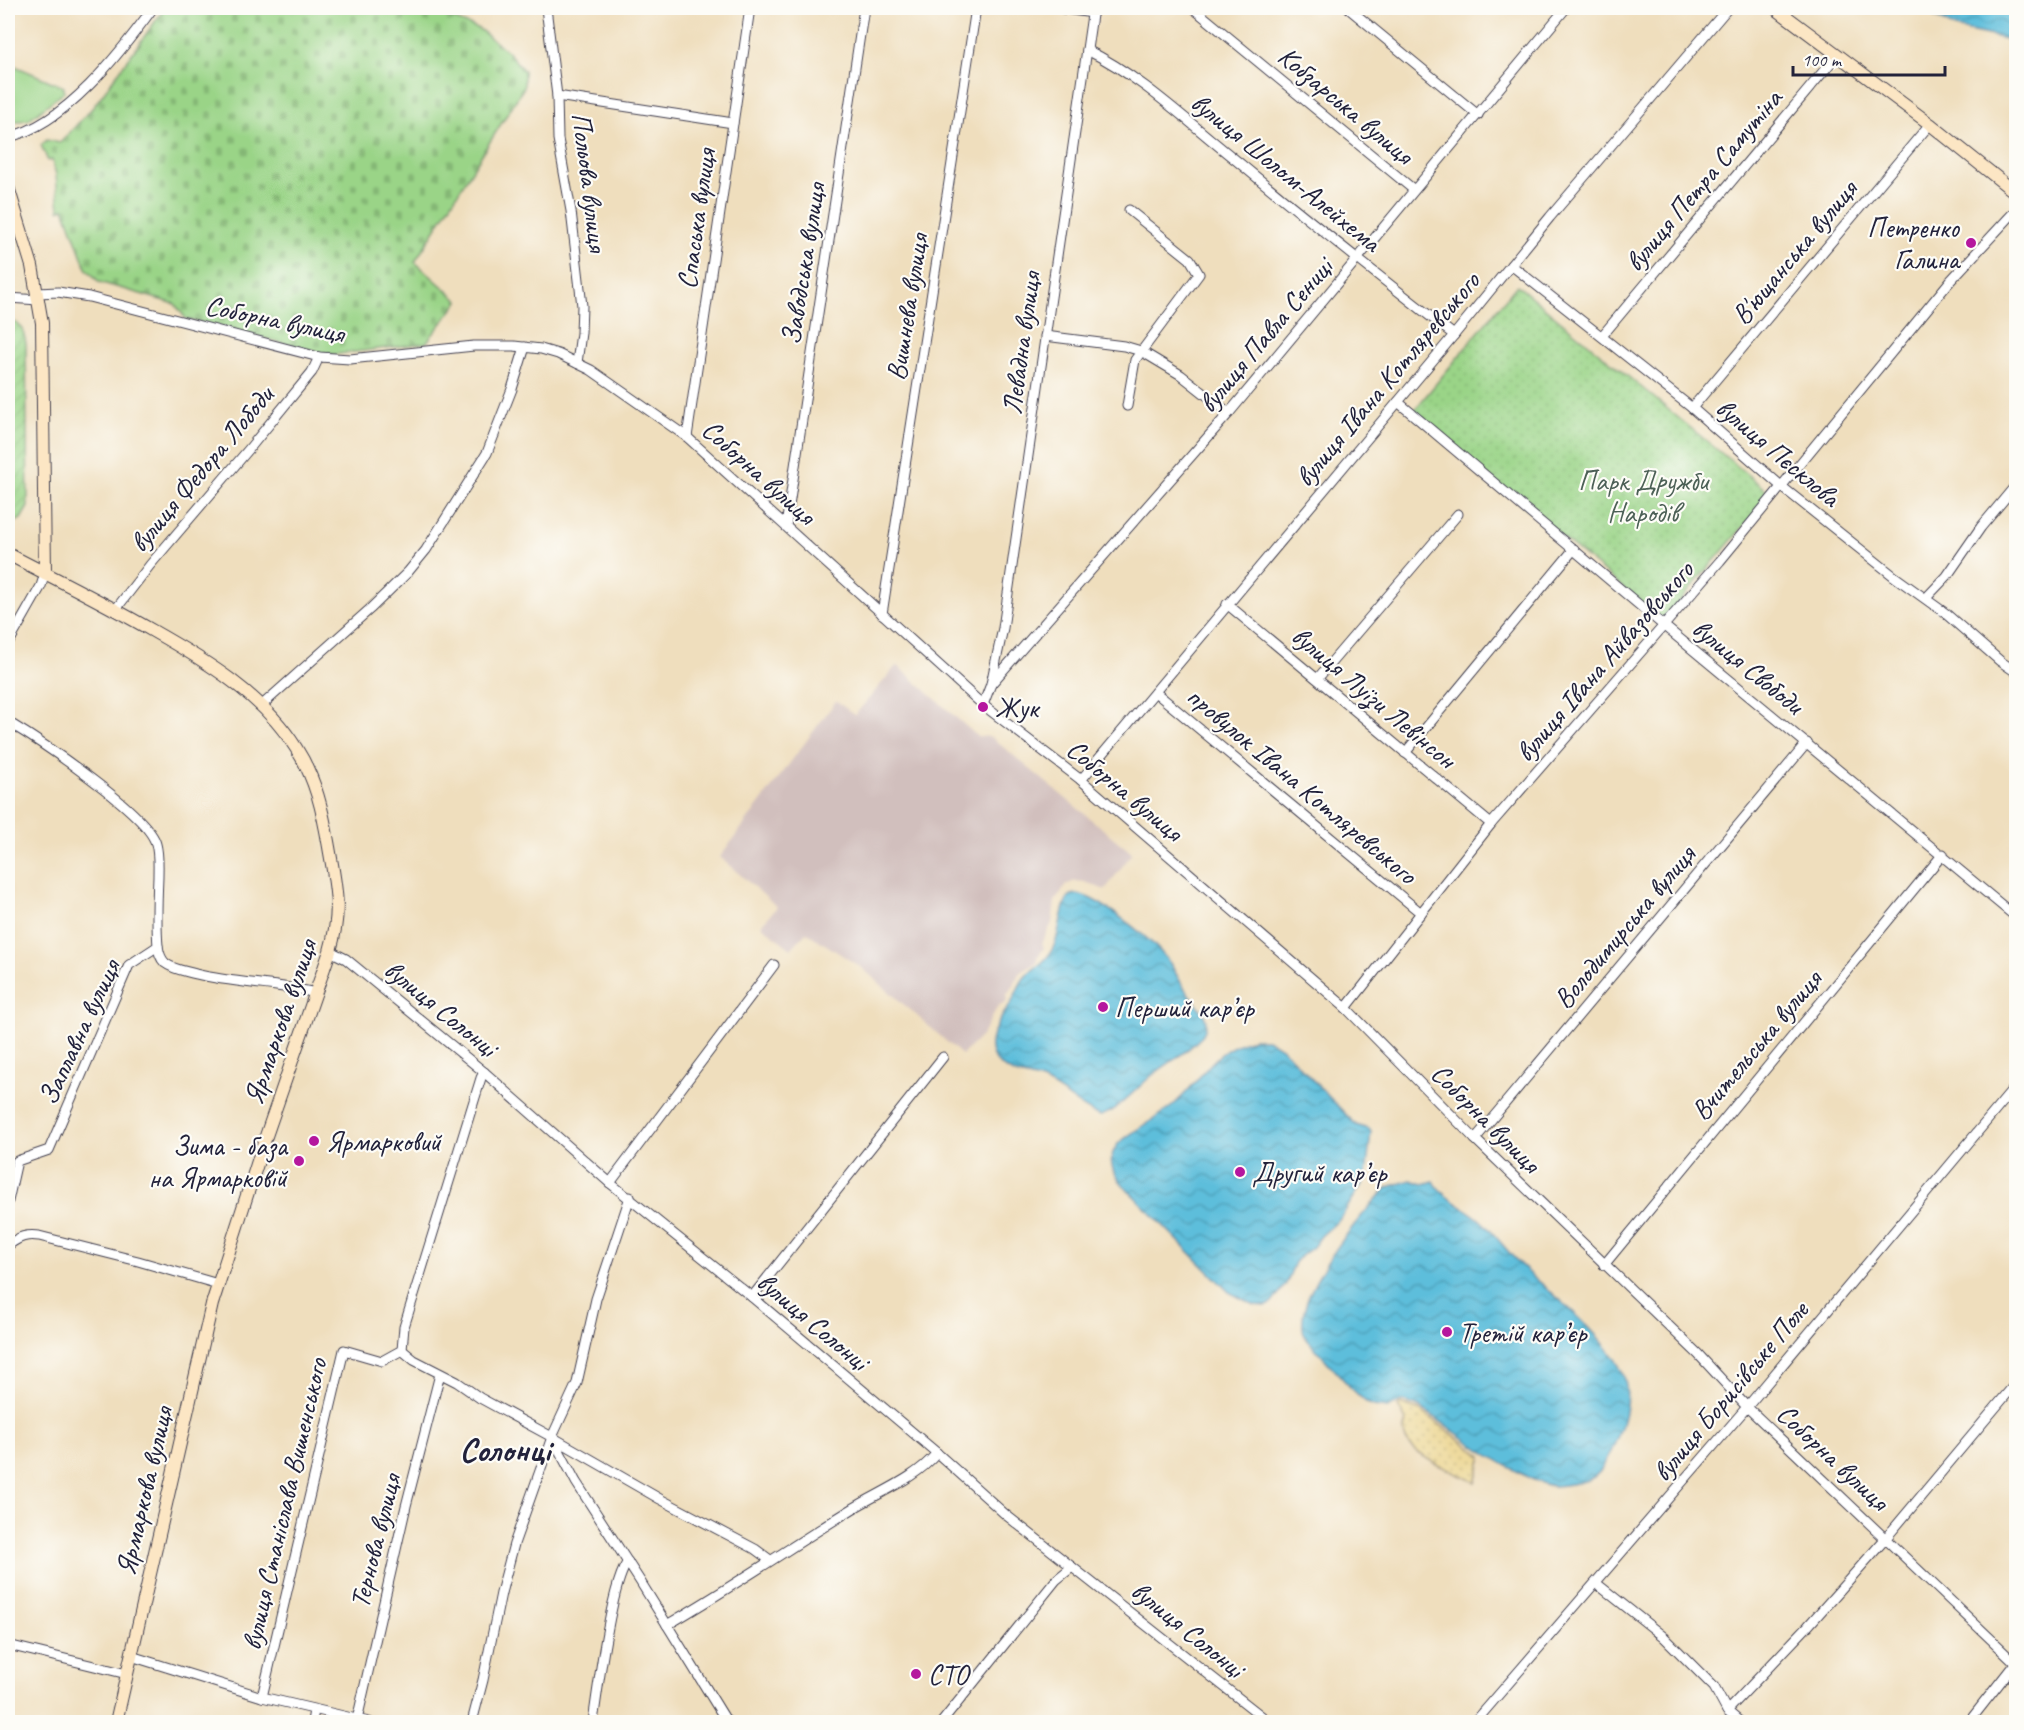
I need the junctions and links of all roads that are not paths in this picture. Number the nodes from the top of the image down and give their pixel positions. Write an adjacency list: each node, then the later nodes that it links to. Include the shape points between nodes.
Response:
1 (153, 8): 19 (street, via 84,90 34,128)
2 (546, 8): 15 (street, Польова вулиця)
3 (750, 8): 17 (street, Спаська вулиця)
4 (864, 8): 44 (street, Заводська вулиця)
5 (976, 8): 51 (street, Вишнева вулиця)
6 (1058, 8): 12 (street)
7 (1193, 8): 21 (street, Кобзарська вулиця)
8 (1348, 8): 16 (street)
9 (1566, 8): 16 (street, вулиця Павла Сениці)
10 (1728, 8): 26 (street, вулиця Івана Котляревського)
11 (1775, 8): 14 (main road)
12 (1093, 10): 13 (street, Левадна вулиця)
13 (1087, 50): 25 (street, вулиця Шолом-Алейхема, via 1166,103); 30 (street, Левадна вулиця)
14 (1838, 54): 18 (main road); 31 (street, вулиця Петра Самутіна)
15 (556, 96): 17 (street); 35 (street, Польова вулиця, via 558,139 582,306)
16 (1478, 115): 21 (street, вулиця Павла Сениці)
17 (733, 123): 40 (street, Спаська вулиця)
18 (1930, 124): 22 (main road); 38 (street, В'ющанська вулиця)
19 (8, 137)
20 (8, 187): 27 (main road, via 26,241)
21 (1414, 190): 25 (street, вулиця Павла Сениці)
22 (2016, 194)
23 (1129, 210): 33 (street, via 1190,259 1199,274)
24 (2016, 210): 42 (street, вулиця Івана Айвазовського, via 1951,280)
25 (1357, 260): 29 (street, вулиця Шолом-Алейхема); 39 (street, вулиця Павла Сениці)
26 (1511, 266): 29 (street, вулиця Івана Котляревського); 31 (street, вулиця Пєсклова)
27 (38, 296): 28 (street, Соборна вулиця); 34 (street, Соборна вулиця, via 58,292 89,297); 47 (main road, via 44,362)
28 (8, 298)
29 (1454, 335): 36 (street, вулиця Івана Котляревського)
30 (1045, 336): 33 (street); 56 (street, Левадна вулиця, via 1003,628)
31 (1602, 336): 38 (street, вулиця Пєсклова)
32 (525, 347): 34 (street, Соборна вулиця, via 474,346 350,358); 35 (street, Соборна вулиця, via 550,351); 59 (street, via 487,453 426,550 370,609)
33 (1141, 351): 37 (street, via 1133,366); 39 (street, via 1181,375)
34 (319, 357): 50 (street, вулиця Федора Лободи, via 312,372)
35 (577, 363): 40 (street, Соборна вулиця)
36 (1398, 402): 45 (street, вулиця Свободи); 49 (street, вулиця Івана Котляревського)
37 (1127, 406)
38 (1692, 408): 42 (street, вулиця Пєсклова)
39 (1229, 413): 56 (street, вулиця Павла Сениці)
40 (687, 437): 44 (street, Соборна вулиця)
41 (2016, 485): 48 (street)
42 (1781, 486): 48 (street, вулиця Пєсклова); 52 (street, вулиця Івана Айвазовського)
43 (1458, 514): 55 (street)
44 (786, 526): 51 (street, Соборна вулиця)
45 (1574, 549): 52 (street, вулиця Свободи); 62 (street)
46 (8, 554): 47 (main road, Ярмаркова вулиця)
47 (45, 573): 50 (main road, Ярмаркова вулиця); 53 (street)
48 (1926, 598): 54 (street, вулиця Пєсклова)
49 (1227, 604): 55 (street, вулиця Луїзи Левінсон); 57 (street, вулиця Івана Котляревського)
50 (116, 609): 59 (main road, Ярмаркова вулиця, via 203,661)
51 (882, 614): 58 (street, Соборна вулиця)
52 (1663, 625): 61 (street, вулиця Свободи); 64 (street, вулиця Івана Айвазовського)
53 (8, 644)
54 (2016, 672)
55 (1318, 678): 62 (street, вулиця Луїзи Левінсон)
56 (991, 684): 58 (street)
57 (1155, 692): 63 (street, вулиця Івана Котляревського); 66 (street, провулок Івана Котляревського)
58 (983, 705): 63 (street, Соборна вулиця)
59 (261, 706): 69 (main road, Ярмаркова вулиця, via 296,748 314,782 338,906)
60 (8, 722): 68 (street, Заплавна вулиця, via 50,748 149,829 158,851)
61 (1807, 743): 65 (street, вулиця Свободи); 76 (street, Володимирська вулиця)
62 (1405, 753): 64 (street, вулиця Луїзи Левінсон)
63 (1081, 780): 72 (street, Соборна вулиця)
64 (1491, 825): 66 (street, вулиця Івана Айвазовського)
65 (1943, 854): 67 (street, вулиця Свободи); 81 (street, Вчительська вулиця)
66 (1420, 913): 72 (street, вулиця Івана Айвазовського)
67 (2016, 917)
68 (158, 946): 71 (street, via 162,960 182,970); 79 (street, Заплавна вулиця, via 129,965 50,1150 17,1161)
69 (330, 951): 71 (main road, Ярмаркова вулиця); 74 (street, вулиця Солонці, via 346,959)
70 (774, 965): 77 (street)
71 (316, 993): 82 (main road, Ярмаркова вулиця)
72 (1346, 1008): 76 (street, Соборна вулиця)
73 (943, 1057): 83 (street)
74 (484, 1072): 77 (street, вулиця Солонці); 84 (street, via 404,1327)
75 (2016, 1086): 87 (street, вулиця Борисівське Поле)
76 (1475, 1140): 81 (street, Соборна вулиця)
77 (610, 1183): 78 (street, вулиця Солонці)
78 (630, 1197): 83 (street, вулиця Солонці); 88 (street, via 596,1299 577,1383)
79 (8, 1201)
80 (8, 1244): 82 (street, via 26,1236 39,1236)
81 (1604, 1265): 87 (street, Соборна вулиця, via 1698,1354)
82 (218, 1284): 97 (main road, Ярмаркова вулиця)
83 (752, 1297): 89 (street, вулиця Солонці)
84 (402, 1350): 85 (street); 100 (street, вулиця Станіслава Вишенського, via 382,1361 344,1350)
85 (440, 1374): 88 (street); 103 (street, Тернова вулиця)
86 (2016, 1383): 90 (street)
87 (1747, 1407): 90 (street, Соборна вулиця); 94 (street, вулиця Борисівське Поле)
88 (552, 1437): 91 (street); 92 (street); 107 (street, via 514,1544)
89 (937, 1453): 91 (street, via 913,1475); 93 (street, вулиця Солонці, via 998,1509)
90 (1886, 1538): 98 (street, Соборна вулиця); 102 (street)
91 (770, 1560): 95 (street)
92 (628, 1562): 95 (street); 108 (street, via 618,1583)
93 (1072, 1567): 110 (street, via 1056,1580); 111 (street, вулиця Солонці)
94 (1596, 1583): 102 (street, via 1664,1637 1714,1687); 112 (street, вулиця Борисівське Поле)
95 (667, 1625): 109 (street)
96 (8, 1645): 99 (street)
97 (131, 1656): 99 (main road, Ярмаркова вулиця); 100 (street)
98 (2016, 1663): 114 (street)
99 (127, 1674): 104 (main road, Ярмаркова вулиця)
100 (262, 1697): 101 (street)
101 (314, 1710): 103 (street); 105 (street)
102 (1727, 1712): 113 (street)
103 (357, 1720): 106 (street)
104 (116, 1722)
105 (312, 1722)
106 (369, 1722)
107 (472, 1722)
108 (593, 1722)
109 (727, 1722)
110 (942, 1722)
111 (1269, 1722)
112 (1475, 1722)
113 (1740, 1722)
114 (1969, 1722)

